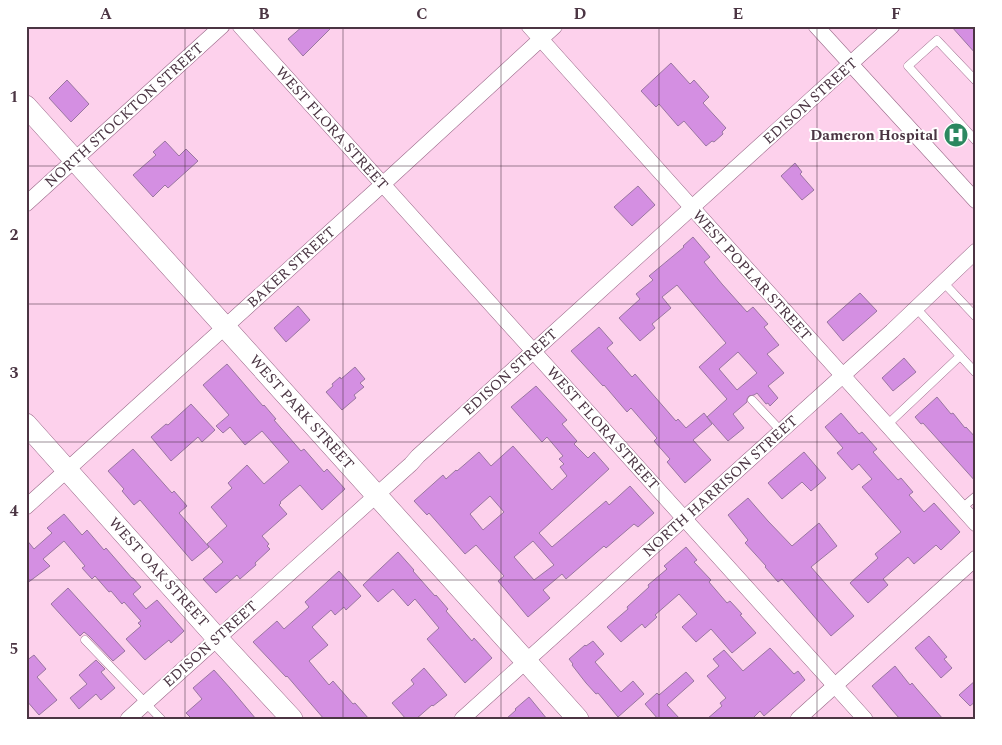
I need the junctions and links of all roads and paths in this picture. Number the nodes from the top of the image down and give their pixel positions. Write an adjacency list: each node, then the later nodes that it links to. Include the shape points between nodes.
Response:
1 (222, 26): 12 (street, NORTH STOCKTON STREET)
2 (240, 26): 13 (street, WEST FLORA STREET)
3 (529, 26): 7 (street, WEST POPLAR STREET)
4 (555, 26): 7 (street, BAKER STREET)
5 (816, 26): 8 (street)
6 (892, 26): 8 (street, EDISON STREET)
7 (541, 39): 13 (street, BAKER STREET); 16 (street, WEST POPLAR STREET)
8 (850, 64): 14 (street); 16 (street, EDISON STREET)
9 (976, 81): 11 (lane, via 937,40 908,66)
10 (26, 106): 12 (street, WEST PARK STREET)
11 (976, 141)
12 (75, 160): 15 (street, NORTH STOCKTON STREET); 21 (street, WEST PARK STREET)
13 (383, 184): 21 (street, BAKER STREET); 22 (street, WEST FLORA STREET)
14 (976, 201)
15 (26, 204)
16 (692, 208): 22 (street, EDISON STREET); 25 (street, WEST POPLAR STREET)
17 (976, 251): 18 (street, NORTH HARRISON STREET)
18 (943, 282): 19 (street, NORTH HARRISON STREET); 20 (lane)
19 (916, 308): 23 (lane); 25 (street, NORTH HARRISON STREET)
20 (976, 317)
21 (225, 327): 30 (street, BAKER STREET); 31 (street, WEST PARK STREET)
22 (533, 351): 31 (street, EDISON STREET); 35 (street, WEST FLORA STREET)
23 (960, 356): 24 (lane); 28 (lane)
24 (976, 372)
25 (842, 375): 28 (street, WEST POPLAR STREET); 29 (street, NORTH HARRISON STREET)
26 (752, 400): 29 (lane)
27 (26, 424): 30 (street, WEST OAK STREET)
28 (887, 425): 34 (street, WEST POPLAR STREET)
29 (781, 431): 35 (street, NORTH HARRISON STREET)
30 (67, 470): 33 (street, BAKER STREET); 38 (street, WEST OAK STREET)
31 (376, 494): 38 (street, EDISON STREET); 40 (street, WEST PARK STREET)
32 (976, 496): 34 (lane)
33 (26, 507)
34 (962, 508): 36 (street, WEST POPLAR STREET)
35 (684, 518): 40 (street, NORTH HARRISON STREET); 41 (street, WEST FLORA STREET)
36 (976, 524)
37 (976, 558): 41 (street)
38 (217, 638): 42 (street, EDISON STREET); 45 (street, WEST OAK STREET)
39 (85, 640): 42 (lane)
40 (526, 661): 46 (street, NORTH HARRISON STREET); 47 (street, WEST PARK STREET)
41 (835, 685): 48 (street); 49 (street, WEST FLORA STREET)
42 (146, 702): 43 (street, EDISON STREET); 44 (lane)
43 (128, 719)
44 (161, 719)
45 (292, 719)
46 (462, 719)
47 (578, 719)
48 (798, 719)
49 (865, 719)

